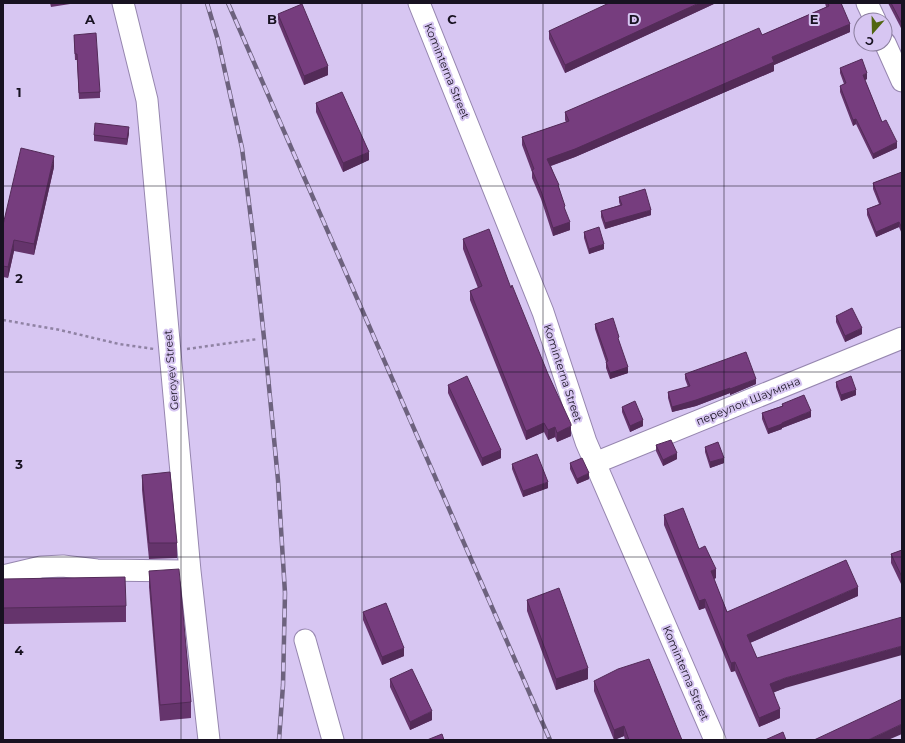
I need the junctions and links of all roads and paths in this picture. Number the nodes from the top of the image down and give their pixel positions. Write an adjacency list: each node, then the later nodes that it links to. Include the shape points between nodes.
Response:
1 (123, 3): 8 (street, Geroyev Street, via 147,100)
2 (419, 3): 9 (street, Kominterna Street, via 543,312)
3 (889, 52): 4 (street)
4 (902, 80)
5 (3, 320): 8 (path, via 119,344)
6 (902, 338): 9 (street, переулок Шаумяна)
7 (258, 339): 8 (path)
8 (170, 351): 10 (street, Geroyev Street)
9 (595, 463): 15 (street, Kominterna Street)
10 (190, 571): 11 (street, via 96,570 63,566 40,567); 13 (street, Geroyev Street)
11 (3, 576)
12 (305, 640): 14 (street)
13 (209, 740)
14 (333, 740)
15 (715, 740)

